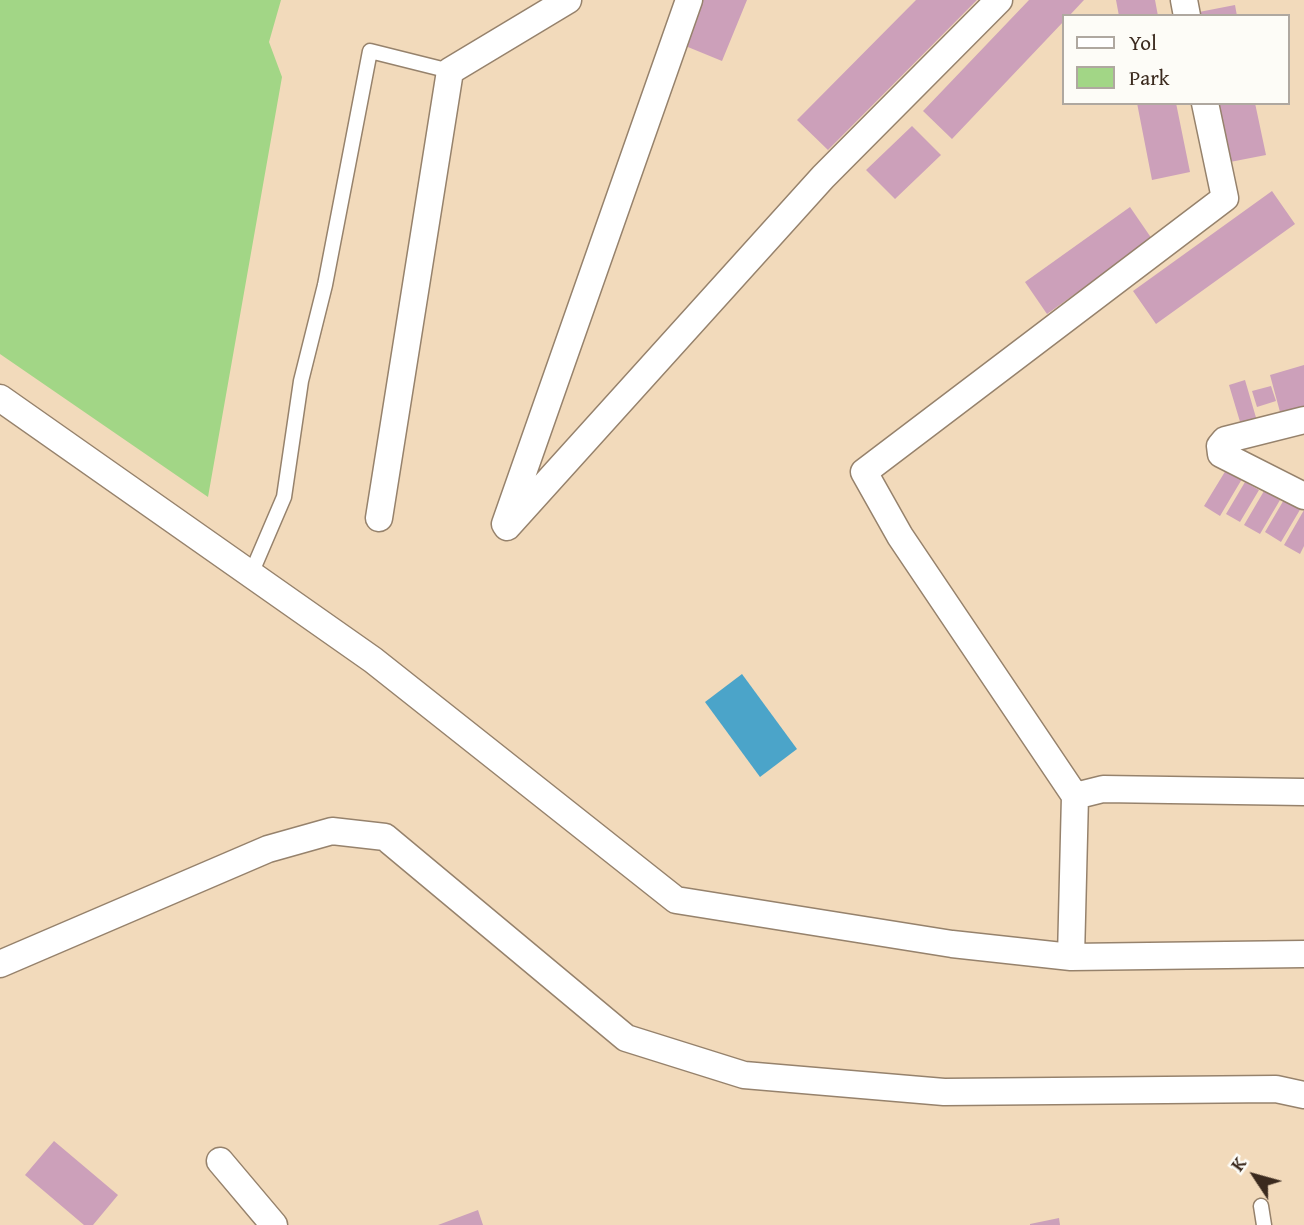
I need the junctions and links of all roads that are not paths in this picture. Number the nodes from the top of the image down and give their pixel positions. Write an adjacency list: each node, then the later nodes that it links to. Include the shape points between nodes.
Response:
1 (568, 0): 4 (street)
2 (689, 0): 3 (street, via 505,524 508,527 822,177)
3 (999, 0)
4 (450, 71): 9 (street); 10 (lane, via 370,51 325,285 301,381 284,497)
5 (1205, 105): 12 (street, via 1225,198 864,472 900,536)
6 (0, 398): 10 (street)
7 (1304, 420): 8 (street, via 1225,440 1220,446 1221,454)
8 (1304, 496)
9 (379, 518)
10 (251, 574): 14 (street, via 373,660 676,900 952,944)
11 (1304, 792): 12 (street, via 1103,789)
12 (1075, 796): 14 (street)
13 (1304, 954): 14 (street)
14 (1072, 957)
15 (0, 964): 16 (street, via 268,849 332,831 385,837 626,1038 744,1075 944,1092 1276,1089)
16 (1304, 1095)
17 (220, 1161): 19 (street)
18 (1261, 1206): 20 (lane)
19 (274, 1225)
20 (1264, 1225)

